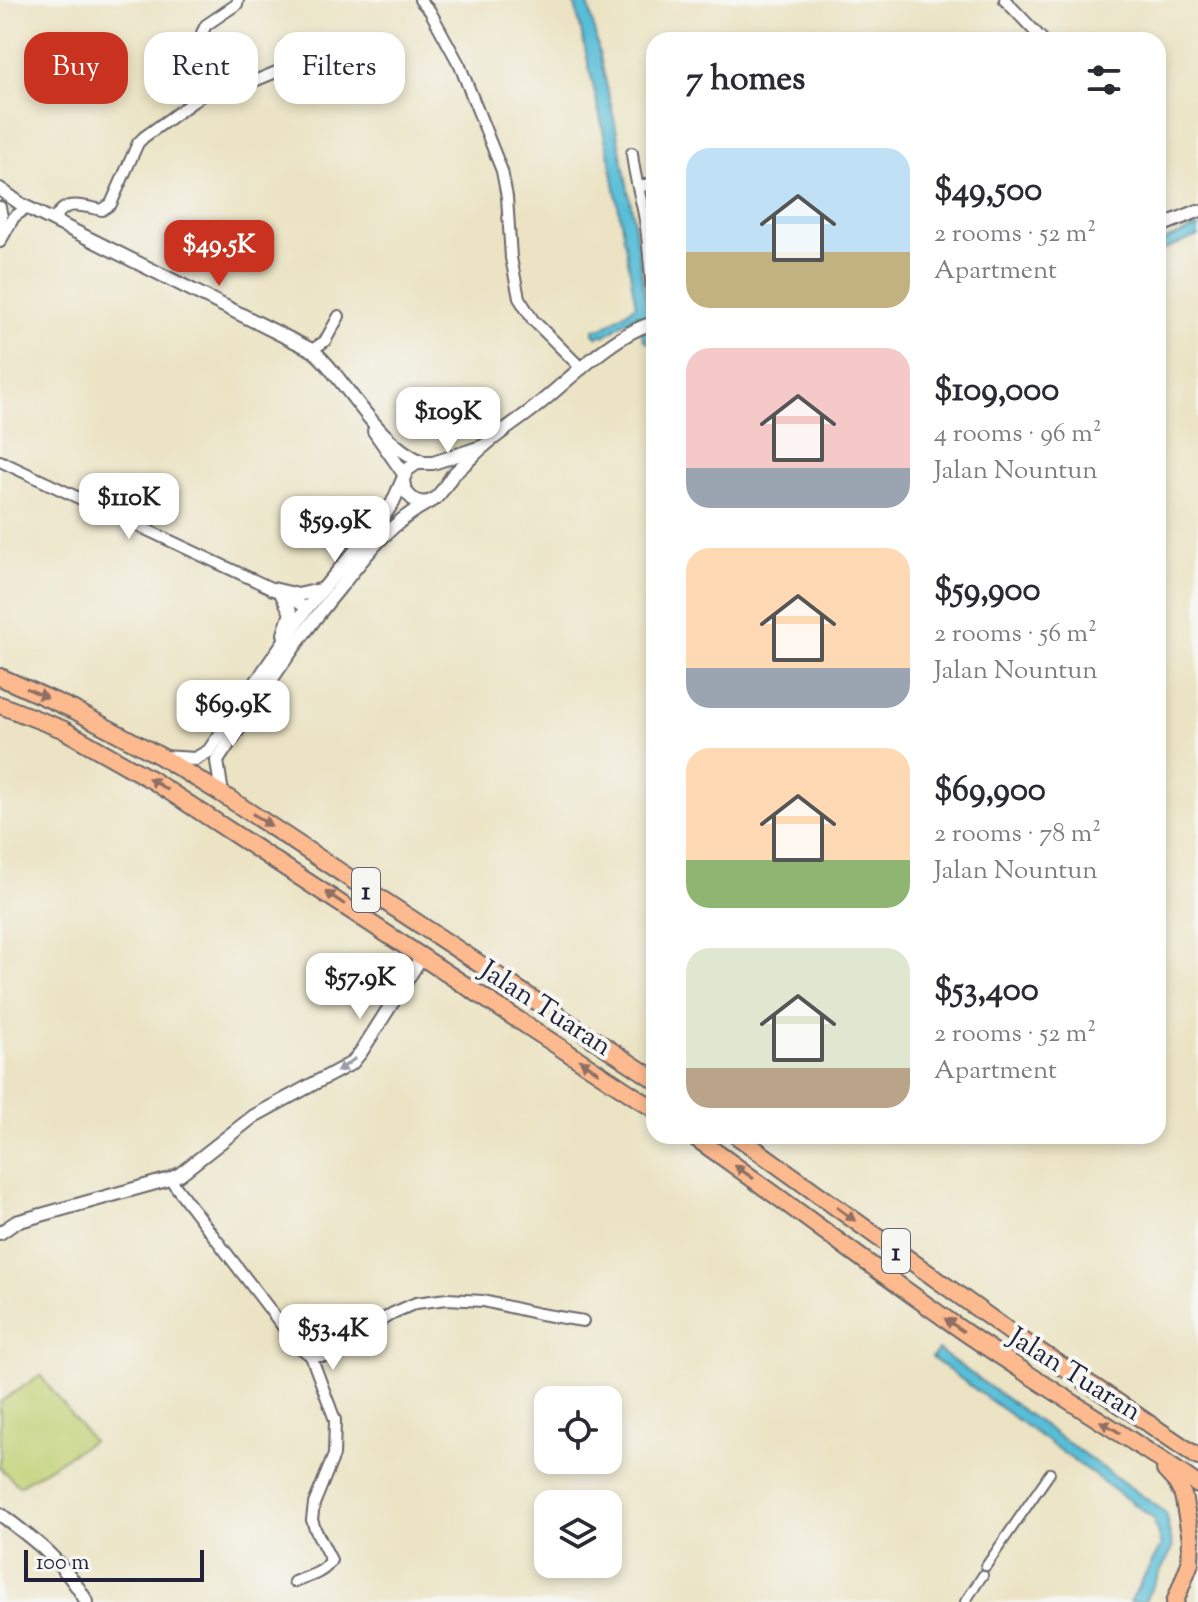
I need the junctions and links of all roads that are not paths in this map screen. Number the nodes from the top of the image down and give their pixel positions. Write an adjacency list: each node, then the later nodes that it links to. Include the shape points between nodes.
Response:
1 (238, 0): 4 (street)
2 (420, 0): 23 (street, via 460,66 502,171 519,298 533,320)
3 (1005, 0): 5 (street)
4 (202, 32)
5 (1035, 32)
6 (190, 104): 15 (street, via 138,143 106,209 66,206)
7 (632, 153): 9 (street)
8 (646, 185): 9 (street)
9 (639, 188): 17 (street)
10 (0, 189): 15 (street)
11 (0, 200): 14 (street)
12 (0, 207): 18 (street)
13 (1198, 211): 16 (street)
14 (21, 212): 19 (street); 27 (street, via 310,355 370,425)
15 (54, 221): 22 (street)
16 (1166, 224)
17 (646, 225)
18 (0, 229)
19 (0, 242)
20 (339, 316): 22 (street, via 325,341)
21 (646, 326): 23 (street)
22 (312, 350): 26 (street, via 373,423 409,456)
23 (582, 369): 24 (street)
24 (484, 446): 26 (street); 28 (street)
25 (0, 461): 32 (street)
26 (424, 462): 27 (street); 28 (street, via 440,472)
27 (404, 477): 29 (street, via 410,498); 31 (street, via 382,519)
28 (442, 490): 29 (street)
29 (429, 502): 30 (street, via 398,520)
30 (375, 545): 33 (street); 38 (street, via 304,631 217,761)
31 (320, 590): 32 (street); 33 (street)
32 (277, 592): 33 (street); 34 (street, via 291,613)
33 (307, 608): 34 (street)
34 (277, 652): 37 (street, via 204,756)
35 (0, 677): 37 (main road, Jalan Tuaran / 1, one-way to 37)
36 (0, 705): 39 (main road, Jalan Tuaran / 1, one-way to 36, via 152,780 62,729)
37 (160, 756): 38 (main road, Jalan Tuaran / 1)
38 (222, 794): 40 (main road, Jalan Tuaran / 1, one-way to 40)
39 (422, 956): 41 (main road, Jalan Tuaran / 1, one-way to 39); 44 (street, one-way to 44, via 352,1063 254,1116)
40 (646, 1074)
41 (646, 1104)
42 (704, 1144): 48 (main road, Jalan Tuaran / 1, one-way to 42, via 968,1335)
43 (748, 1144): 49 (main road, Jalan Tuaran / 1, one-way to 49, via 1006,1329)
44 (170, 1179): 45 (street, via 16,1222); 47 (street, via 297,1345)
45 (0, 1233)
46 (583, 1321): 47 (street, via 447,1299 416,1303 325,1356)
47 (311, 1356): 54 (street, via 335,1420 334,1455 312,1520 331,1560 324,1570)
48 (1144, 1447): 51 (main road, Jalan Tuaran / 1); 57 (main road, via 1183,1495 1192,1552)
49 (1197, 1455)
50 (1050, 1473): 56 (street)
51 (1198, 1485)
52 (0, 1514): 55 (street, via 67,1570)
53 (1198, 1567): 57 (street)
54 (294, 1582)
55 (87, 1602)
56 (965, 1602)
57 (1177, 1602)

